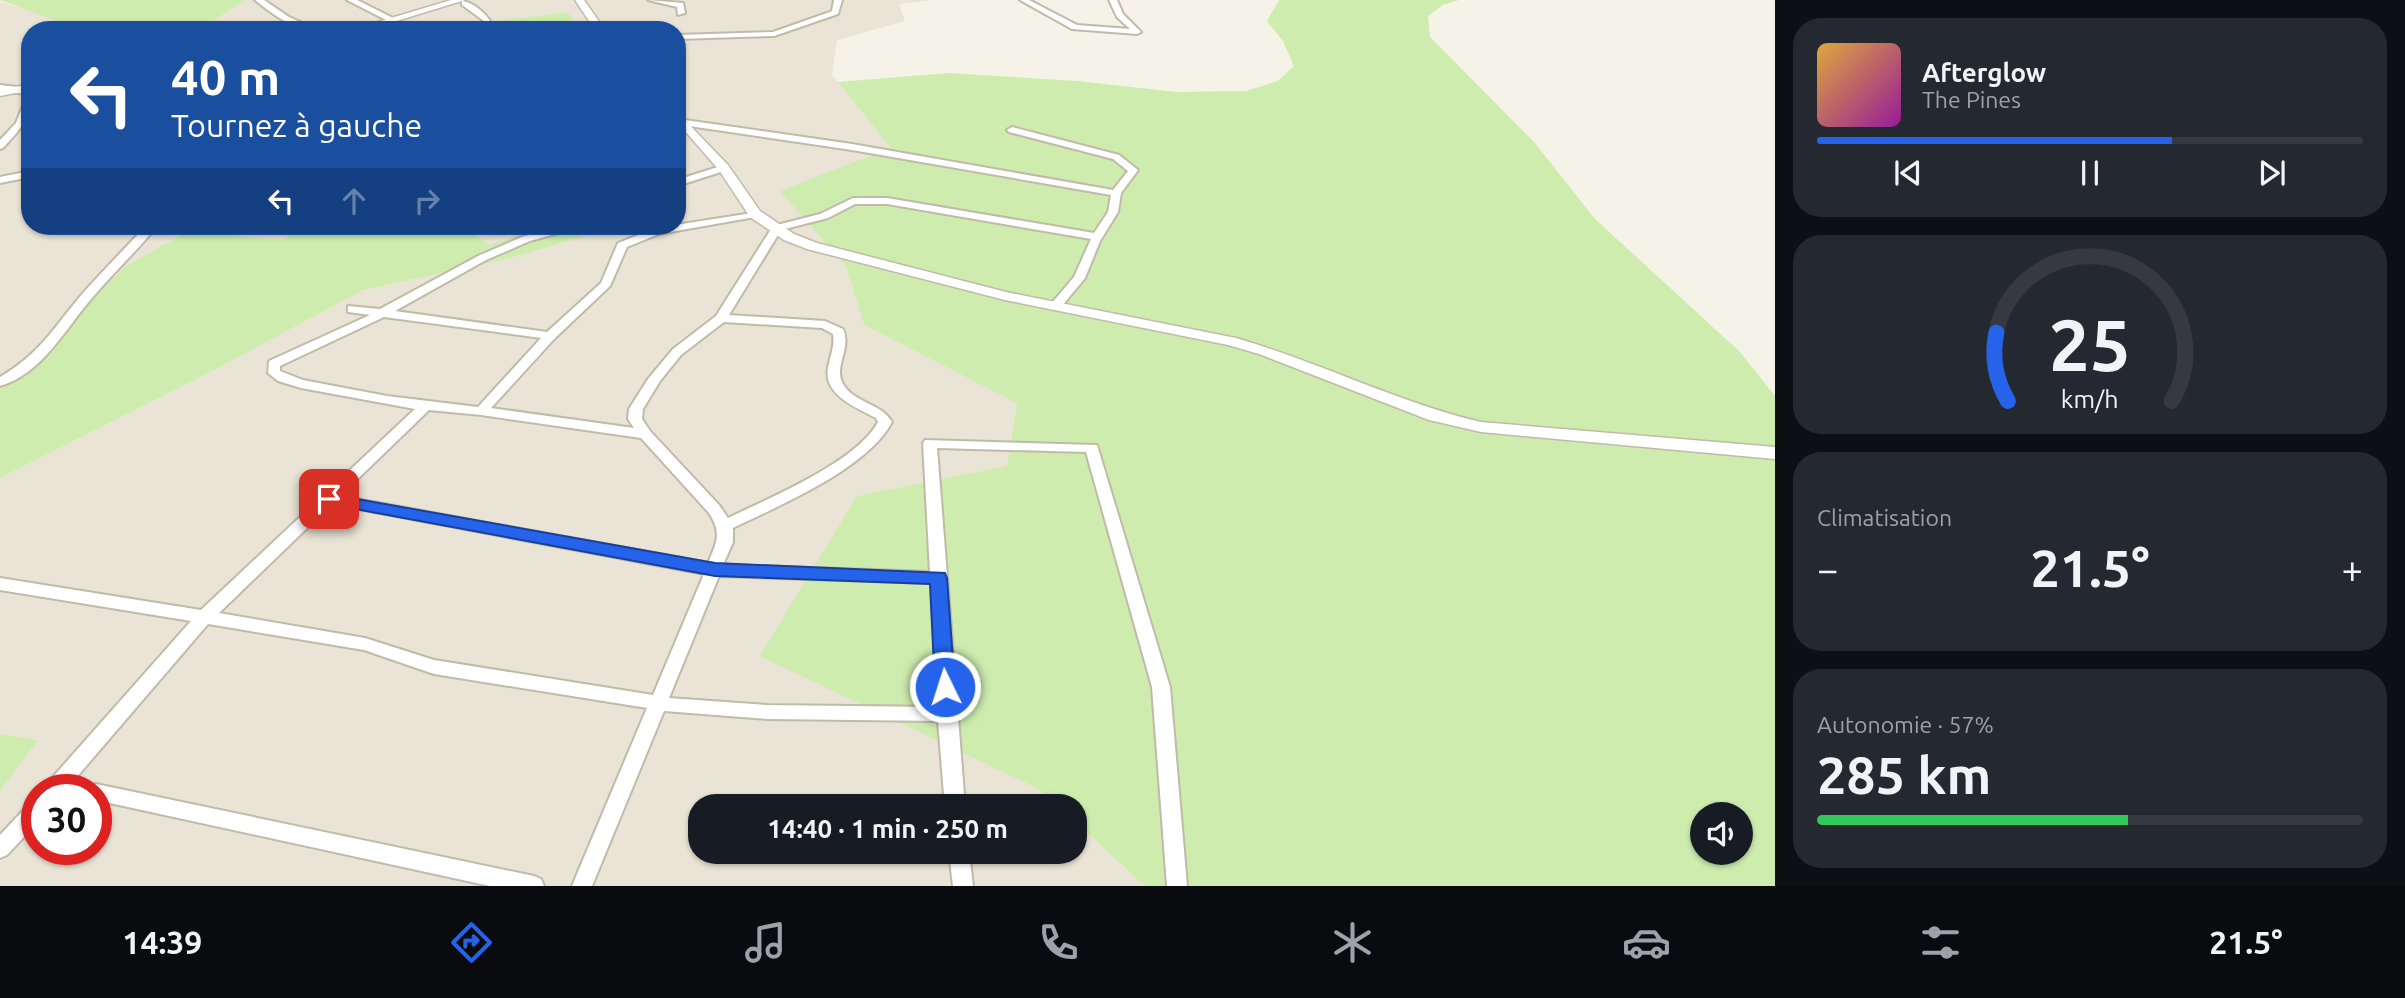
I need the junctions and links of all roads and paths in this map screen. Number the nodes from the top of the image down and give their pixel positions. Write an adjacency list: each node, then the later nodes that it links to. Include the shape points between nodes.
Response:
1 (259, 0): 11 (street)
2 (351, 0): 10 (street)
3 (579, 0): 15 (street)
4 (652, 0): 9 (street, via 677,4)
5 (838, 0): 16 (street, via 830,15 780,33)
6 (1024, 0): 7 (street, via 1075,27 1138,32 1120,15)
7 (1113, 0)
8 (467, 1): 10 (street); 13 (street); 14 (street)
9 (681, 13)
10 (393, 20): 12 (street)
11 (291, 21)
12 (389, 21)
13 (401, 21)
14 (487, 21)
15 (594, 21)
16 (686, 37)
17 (1, 90): 18 (street)
18 (21, 90)
19 (686, 120): 28 (street)
20 (686, 125): 24 (street)
21 (21, 128): 23 (street)
22 (1012, 130): 28 (street, via 1116,157 1133,170)
23 (0, 146)
24 (724, 168): 27 (street); 29 (street)
25 (21, 176): 26 (street)
26 (0, 180)
27 (686, 180)
28 (1116, 193): 35 (street, via 1113,212)
29 (755, 214): 30 (street); 31 (street)
30 (686, 226)
31 (778, 229): 35 (street, via 824,216 853,201 887,201); 36 (street, via 812,246 1005,296); 39 (street)
32 (144, 235): 41 (street, via 43,351)
33 (540, 235): 38 (street, via 482,258)
34 (646, 235): 40 (street, via 622,245 606,284)
35 (1098, 237): 36 (street, via 1079,278)
36 (1057, 304): 45 (street, via 1231,341 1435,416 1481,427)
37 (352, 309): 38 (street)
38 (382, 313): 40 (street); 42 (street, via 274,364 274,373 290,383)
39 (721, 318): 44 (street, via 677,352 655,379 636,409 635,419); 47 (street, via 825,325 839,332 842,344 833,383 885,422 884,431 869,446)
40 (550, 336): 43 (street)
41 (0, 382)
42 (426, 405): 43 (street); 46 (street)
43 (481, 411): 44 (street)
44 (645, 434): 47 (street)
45 (1775, 453)
46 (329, 499): 48 (street); 51 (street)
47 (725, 526): 48 (street, via 725,542)
48 (715, 569): 49 (street); 52 (street)
49 (938, 578): 53 (street); 63 (street, via 930,443 1092,448 1161,687)
50 (0, 584): 51 (street)
51 (204, 617): 52 (street, via 365,644 434,667); 54 (street)
52 (658, 703): 53 (street, via 767,712); 61 (street)
53 (947, 714): 55 (street)
54 (68, 774)
55 (954, 794)
56 (112, 796): 60 (street)
57 (21, 826): 58 (street)
58 (0, 849)
59 (961, 864): 62 (street)
60 (534, 886)
61 (582, 886)
62 (963, 886)
63 (1177, 886)

